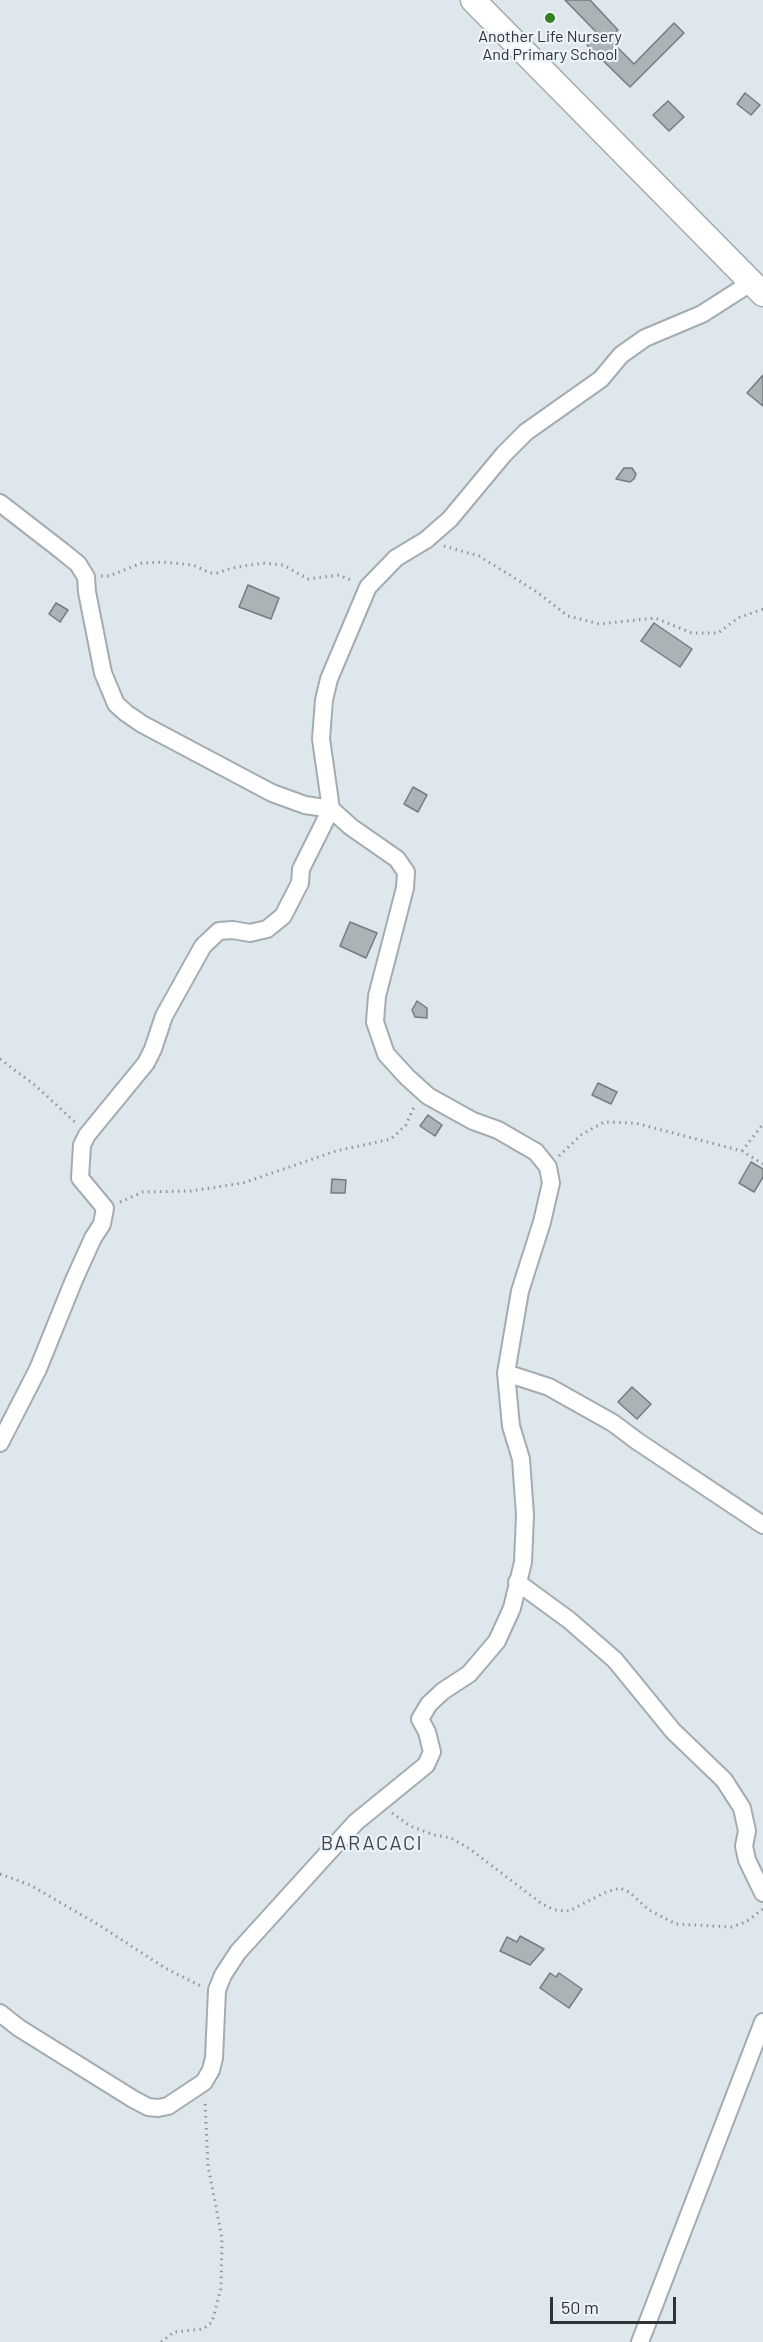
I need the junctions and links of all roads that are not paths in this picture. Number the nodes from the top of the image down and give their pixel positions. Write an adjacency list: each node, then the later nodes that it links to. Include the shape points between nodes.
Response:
1 (473, 0): 2 (main road)
2 (757, 288): 4 (street, via 645,338 621,355 602,378 526,432 450,519 396,558 368,587 324,700 321,739)
3 (0, 502): 4 (street, via 78,564 86,577 103,673 116,704 142,724 272,793)
4 (331, 809): 5 (street, via 397,859 406,872 377,996 375,1022 386,1054 428,1096 536,1152 548,1167 551,1183 520,1291); 6 (street, via 283,916 267,929 250,933 219,931 203,946 164,1016 146,1063 87,1135 82,1145 80,1178 105,1208 102,1224 74,1280 38,1369)
5 (506, 1373): 7 (street, via 549,1387 613,1423); 8 (street, via 511,1426 521,1459 525,1515 523,1562)
6 (0, 1443)
7 (763, 1525)
8 (517, 1582): 9 (street, via 615,1660 673,1731 724,1780 742,1808 747,1860); 10 (street, via 512,1608 497,1641 468,1674 429,1704 420,1719 432,1752 426,1765 349,1829 238,1952 223,1975 217,1990 214,2058 204,2082 168,2106 148,2107)
9 (763, 1893)
10 (0, 2013)
11 (763, 2022): 12 (street)
12 (640, 2342)

